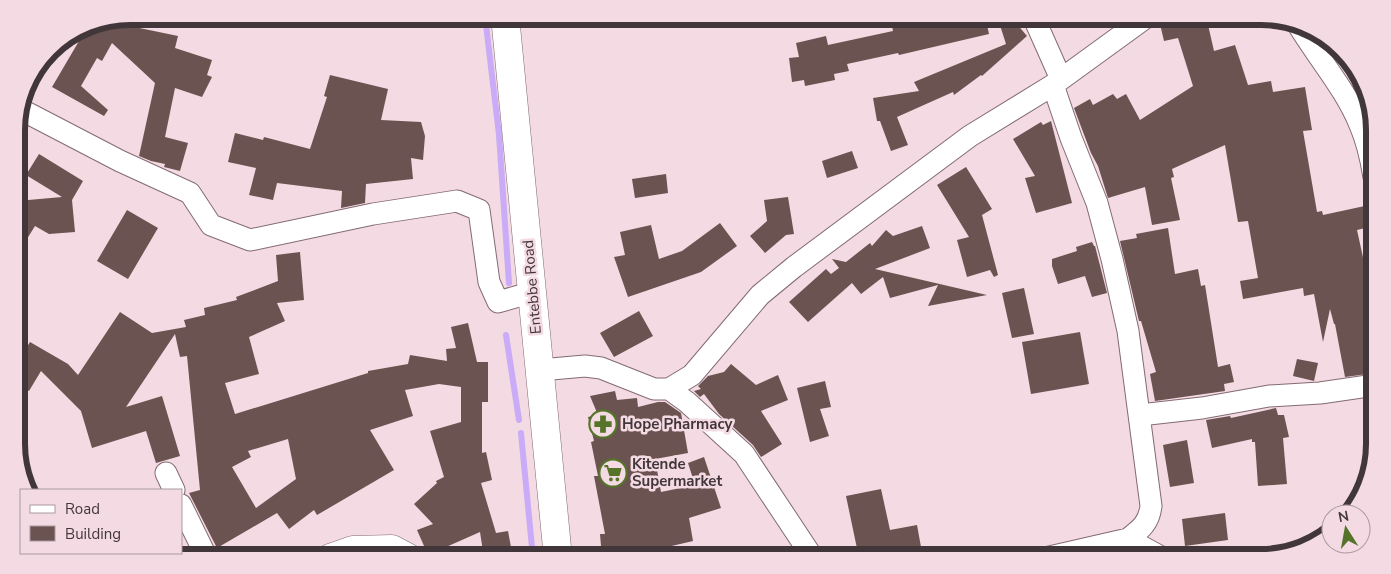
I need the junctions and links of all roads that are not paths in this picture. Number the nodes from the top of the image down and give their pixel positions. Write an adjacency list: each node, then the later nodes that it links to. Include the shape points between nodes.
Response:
1 (506, 25): 8 (main road, Entebbe Road)
2 (1036, 25): 5 (street)
3 (1136, 25): 5 (street)
4 (1303, 34): 7 (street, via 1339,86 1360,124)
5 (1057, 82): 11 (street, via 970,136 794,267 760,295 692,375); 12 (street, via 1071,138 1096,203 1112,259 1128,331)
6 (27, 113): 8 (street, via 190,193 211,225 250,240 373,214 456,201 479,210 489,282 498,302)
7 (1366, 143)
8 (533, 292): 9 (main road, Entebbe Road)
9 (540, 370): 11 (street, via 585,366 601,368 654,389); 18 (main road, Entebbe Road)
10 (1366, 386): 12 (street, via 1269,396)
11 (669, 389): 19 (street, via 744,454)
12 (1140, 415): 14 (street, via 1150,517)
13 (182, 507): 15 (street)
14 (1128, 539): 20 (street); 21 (street)
15 (203, 549)
16 (373, 549): 17 (main road)
17 (392, 549)
18 (557, 549)
19 (807, 549)
20 (1084, 549)
21 (1146, 549)

